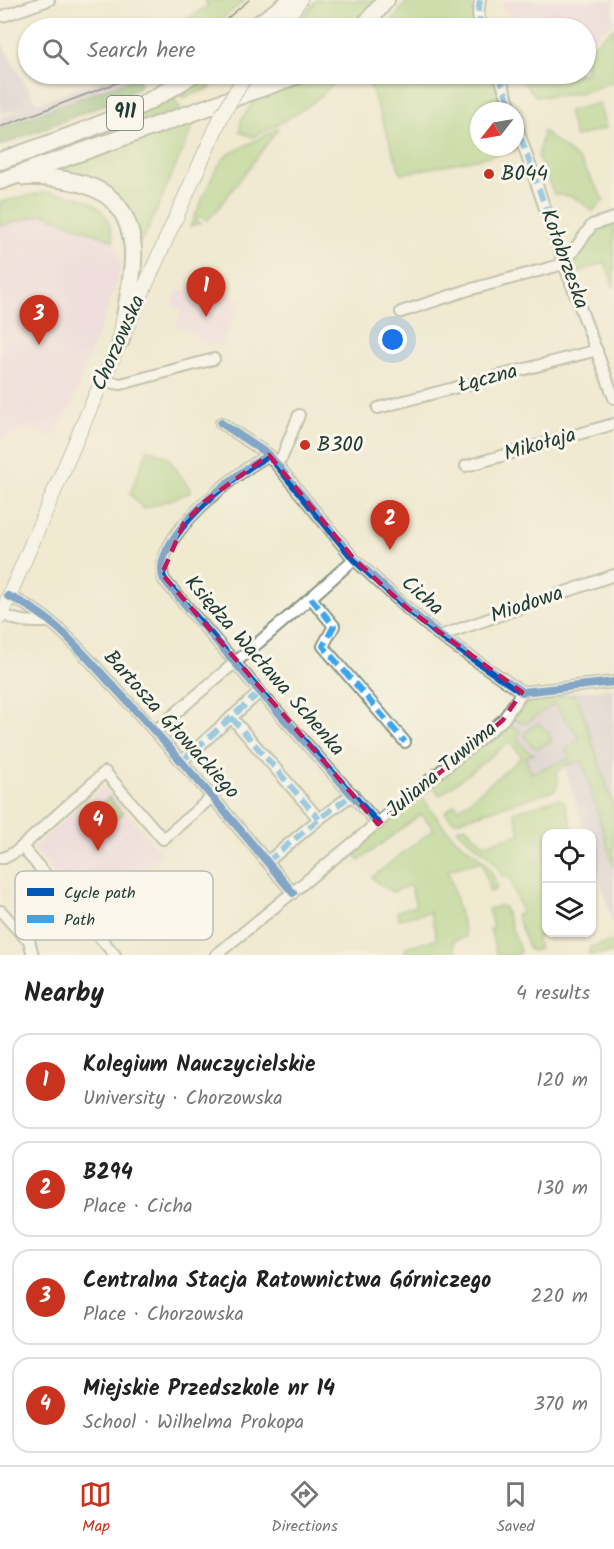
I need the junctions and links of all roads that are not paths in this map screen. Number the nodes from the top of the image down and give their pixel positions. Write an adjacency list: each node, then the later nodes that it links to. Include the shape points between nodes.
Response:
1 (49, 0): 6 (street)
2 (292, 0): 7 (main road)
3 (300, 0): 8 (main road)
4 (387, 0): 9 (main road)
5 (480, 0): 10 (street)
6 (3, 16)
7 (267, 18)
8 (287, 18)
9 (371, 18)
10 (479, 18)
11 (177, 84): 17 (main road, 911, via 114,119)
12 (241, 84): 22 (main road, Chorzowska, bridge, via 222,115)
13 (273, 84): 18 (main road, 911)
14 (503, 84): 15 (street)
15 (509, 102)
16 (524, 147): 20 (street, Kołobrzeska)
17 (0, 161)
18 (3, 180): 22 (main road, via 35,176 86,184 105,193 120,209 133,249)
19 (614, 218): 20 (street, via 592,225)
20 (564, 264): 21 (street); 23 (street, Kołobrzeska)
21 (401, 312)
22 (121, 340): 25 (main road, Chorzowska)
23 (597, 350): 26 (street, Kołobrzeska); 27 (street, Łączna)
24 (214, 359): 25 (street, via 121,384)
25 (103, 381): 35 (main road, Chorzowska)
26 (614, 398)
27 (378, 408)
28 (299, 415): 31 (street, Księdza Wacława Schenka, via 282,457)
29 (222, 423): 31 (street, Cicha)
30 (614, 424): 32 (street, Mikołaja)
31 (273, 459): 33 (street, Cicha); 40 (street, Księdza Wacława Schenka, via 258,461 204,502 184,523 162,568 164,580)
32 (466, 466)
33 (354, 559): 36 (street); 39 (street, Cicha)
34 (614, 575): 39 (street, Miodowa)
35 (8, 596): 37 (main road, Chorzowska); 38 (street, Bartosza Głowackiego)
36 (311, 598): 40 (street); 46 (street, via 334,626 322,646)
37 (1, 615): 38 (street)
38 (50, 622): 45 (street, Bartosza Głowackiego)
39 (440, 636): 43 (street, Cicha)
40 (234, 662): 42 (street, Księdza Wacława Schenka); 45 (street)
41 (614, 682): 43 (street)
42 (260, 692): 44 (street); 48 (street, Księdza Wacława Schenka)
43 (522, 692): 51 (street, Juliana Tuwima, via 503,720)
44 (231, 717): 47 (street); 50 (street)
45 (155, 731): 47 (street, Bartosza Głowackiego)
46 (405, 742)
47 (182, 760): 49 (street, Bartosza Głowackiego)
48 (353, 794): 50 (street); 51 (street, Księdza Wacława Schenka)
49 (212, 797): 52 (street, via 163,839 105,772); 54 (street, Bartosza Głowackiego)
50 (319, 819): 54 (street)
51 (378, 824): 56 (street, Juliana Tuwima)
52 (22, 847): 53 (street); 55 (street)
53 (0, 858)
54 (267, 862): 56 (street, Bartosza Głowackiego)
55 (43, 871)
56 (293, 893): 63 (street, Juliana Tuwima)
57 (1, 911): 58 (street)
58 (15, 929)
59 (23, 940): 61 (street)
60 (102, 940): 62 (street)
61 (33, 955)
62 (115, 955)
63 (216, 955)

